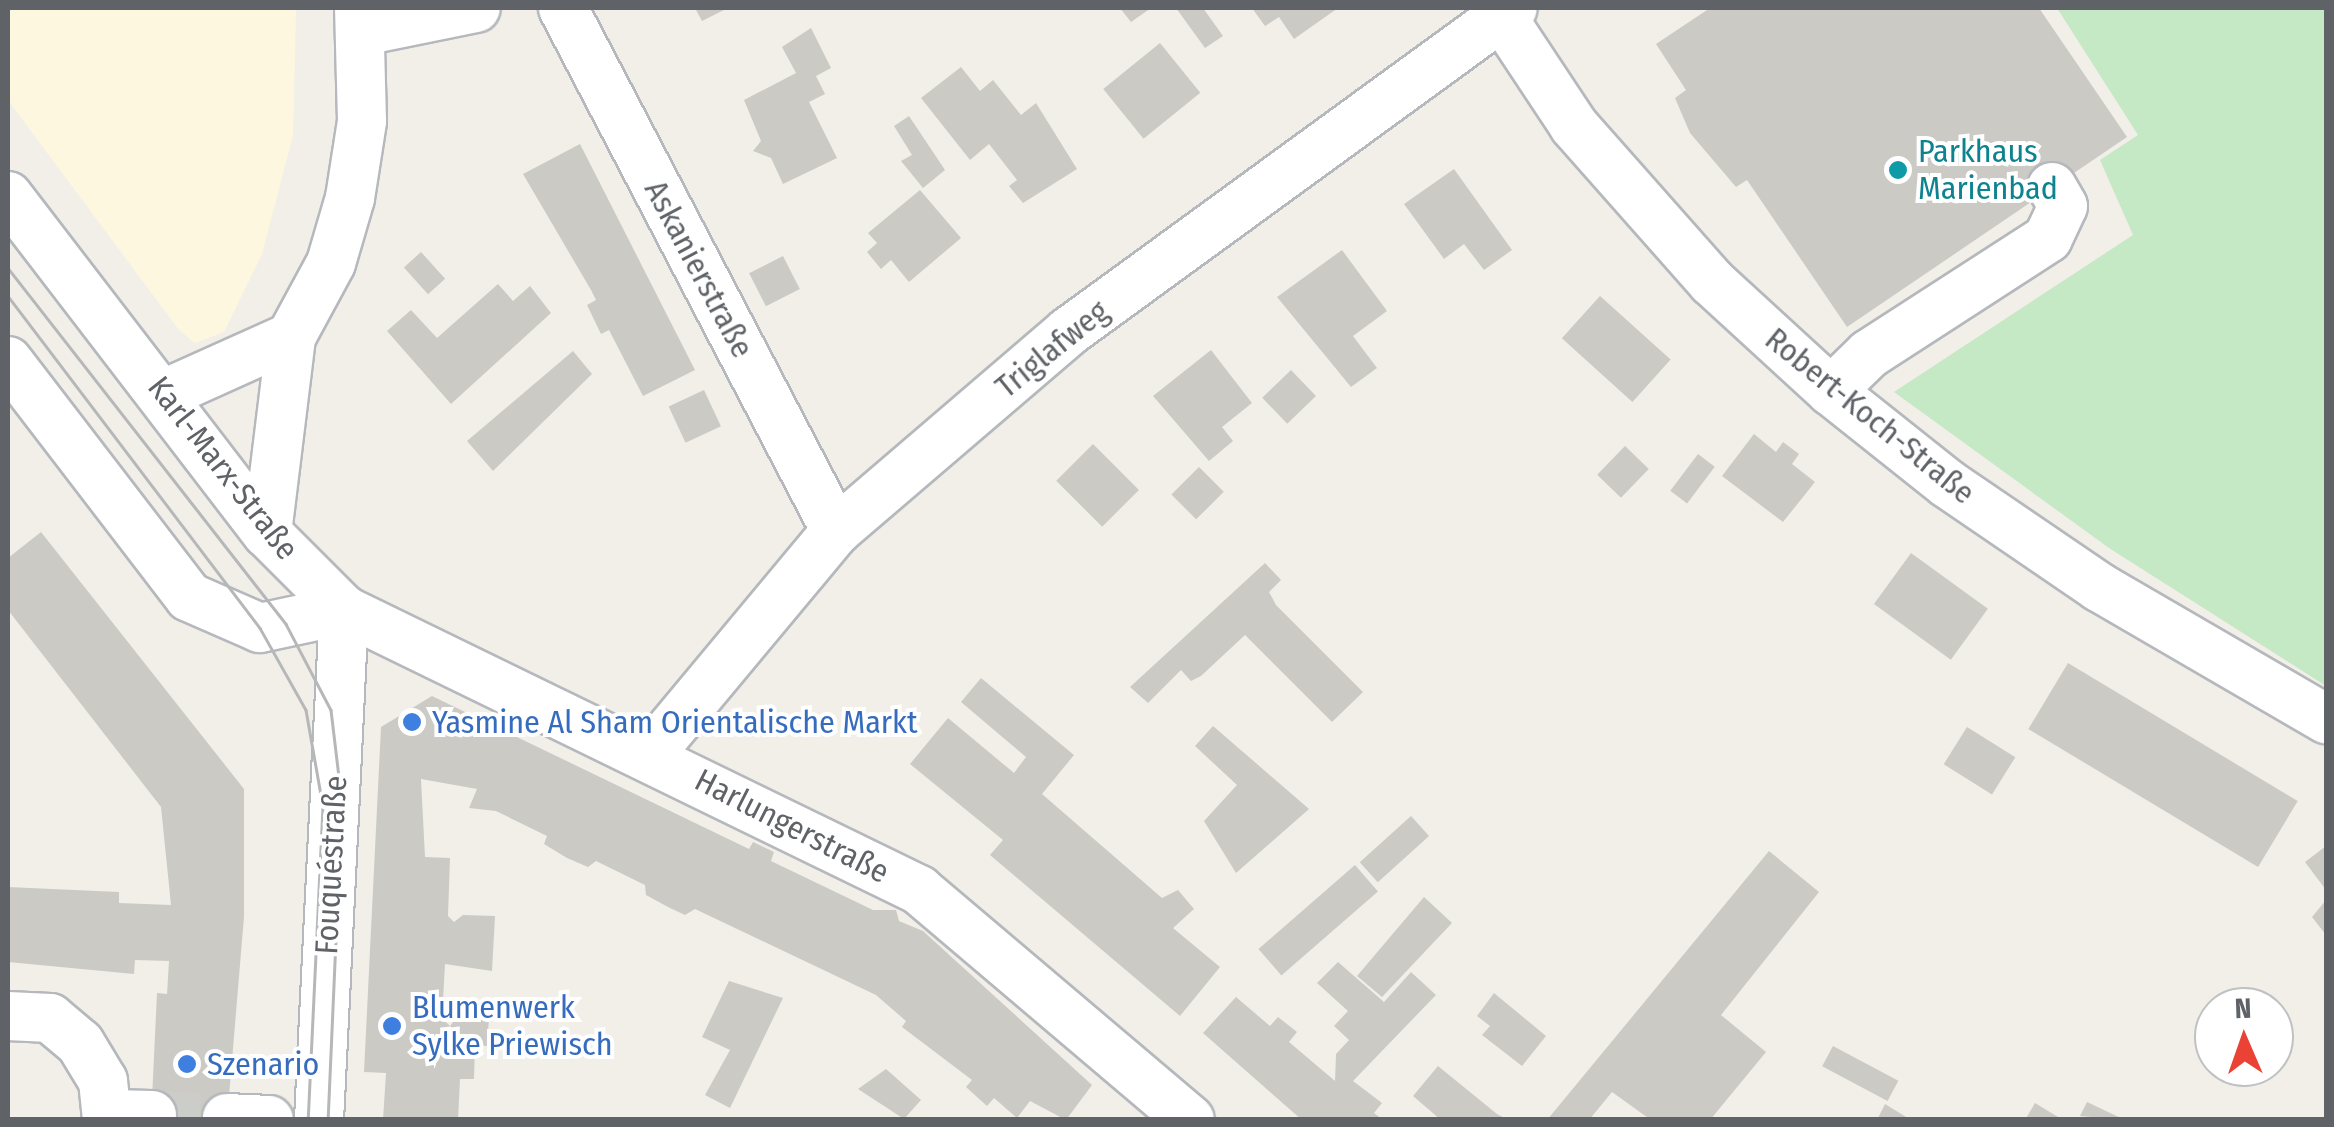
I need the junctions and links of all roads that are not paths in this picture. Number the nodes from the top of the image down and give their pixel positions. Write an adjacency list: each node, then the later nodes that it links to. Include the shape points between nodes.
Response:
1 (476, 8): 4 (street)
2 (562, 8): 11 (street, Askanierstraße)
3 (1503, 10): 9 (street, Robert-Koch-Straße, via 1599,154 1712,282); 11 (street, Triglafweg, via 1068,332)
4 (361, 19): 7 (street, via 362,121 350,198 331,263)
5 (2052, 188): 9 (street, via 2063,206 2048,238 1869,354)
6 (8, 196): 10 (street, Karl-Marx-Straße)
7 (290, 337): 10 (street); 12 (street)
8 (8, 361): 13 (street, via 189,596 260,628)
9 (1831, 391): 14 (street, Robert-Koch-Straße, via 1948,484 2099,586)
10 (162, 395): 12 (street, Karl-Marx-Straße)
11 (836, 532): 15 (street, Triglafweg)
12 (267, 533): 13 (street, Karl-Marx-Straße)
13 (344, 610): 15 (street, Harlungerstraße); 18 (street, Fouquéstraße)
14 (2326, 720)
15 (650, 754): 19 (street, Harlungerstraße, via 920,890)
16 (8, 1016): 17 (street, via 50,1018 80,1043)
17 (122, 1116)
18 (319, 1120)
19 (1190, 1120)

